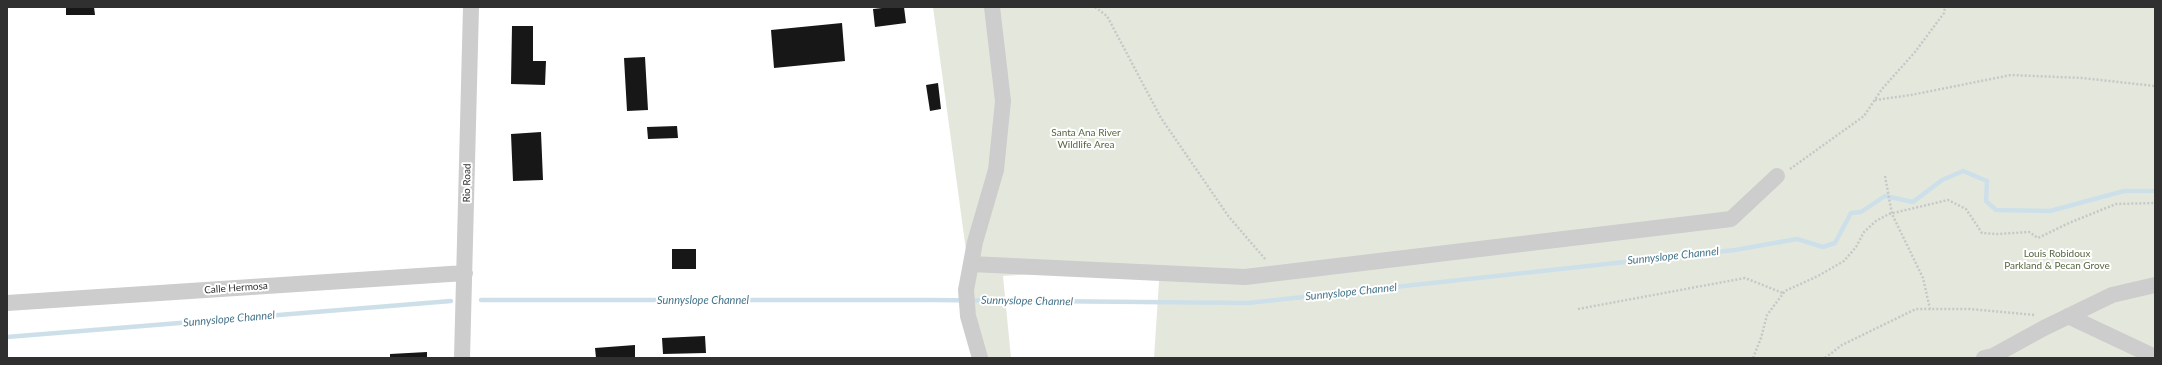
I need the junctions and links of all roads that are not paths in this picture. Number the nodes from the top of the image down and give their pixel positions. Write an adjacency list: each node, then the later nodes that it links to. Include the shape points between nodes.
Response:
1 (471, 7): 5 (street, Rio Road)
2 (992, 7): 4 (street, via 1003,100 996,170)
3 (1778, 176): 4 (street, via 1731,219 1245,277)
4 (971, 264): 11 (street, via 966,290 968,316)
5 (465, 273): 7 (street, Calle Hermosa); 10 (street, Rio Road)
6 (2155, 285): 8 (street, via 2112,295)
7 (7, 303)
8 (2068, 316): 9 (street); 12 (street, via 1993,356)
9 (2155, 357)
10 (462, 358)
11 (980, 358)
12 (1984, 358)

